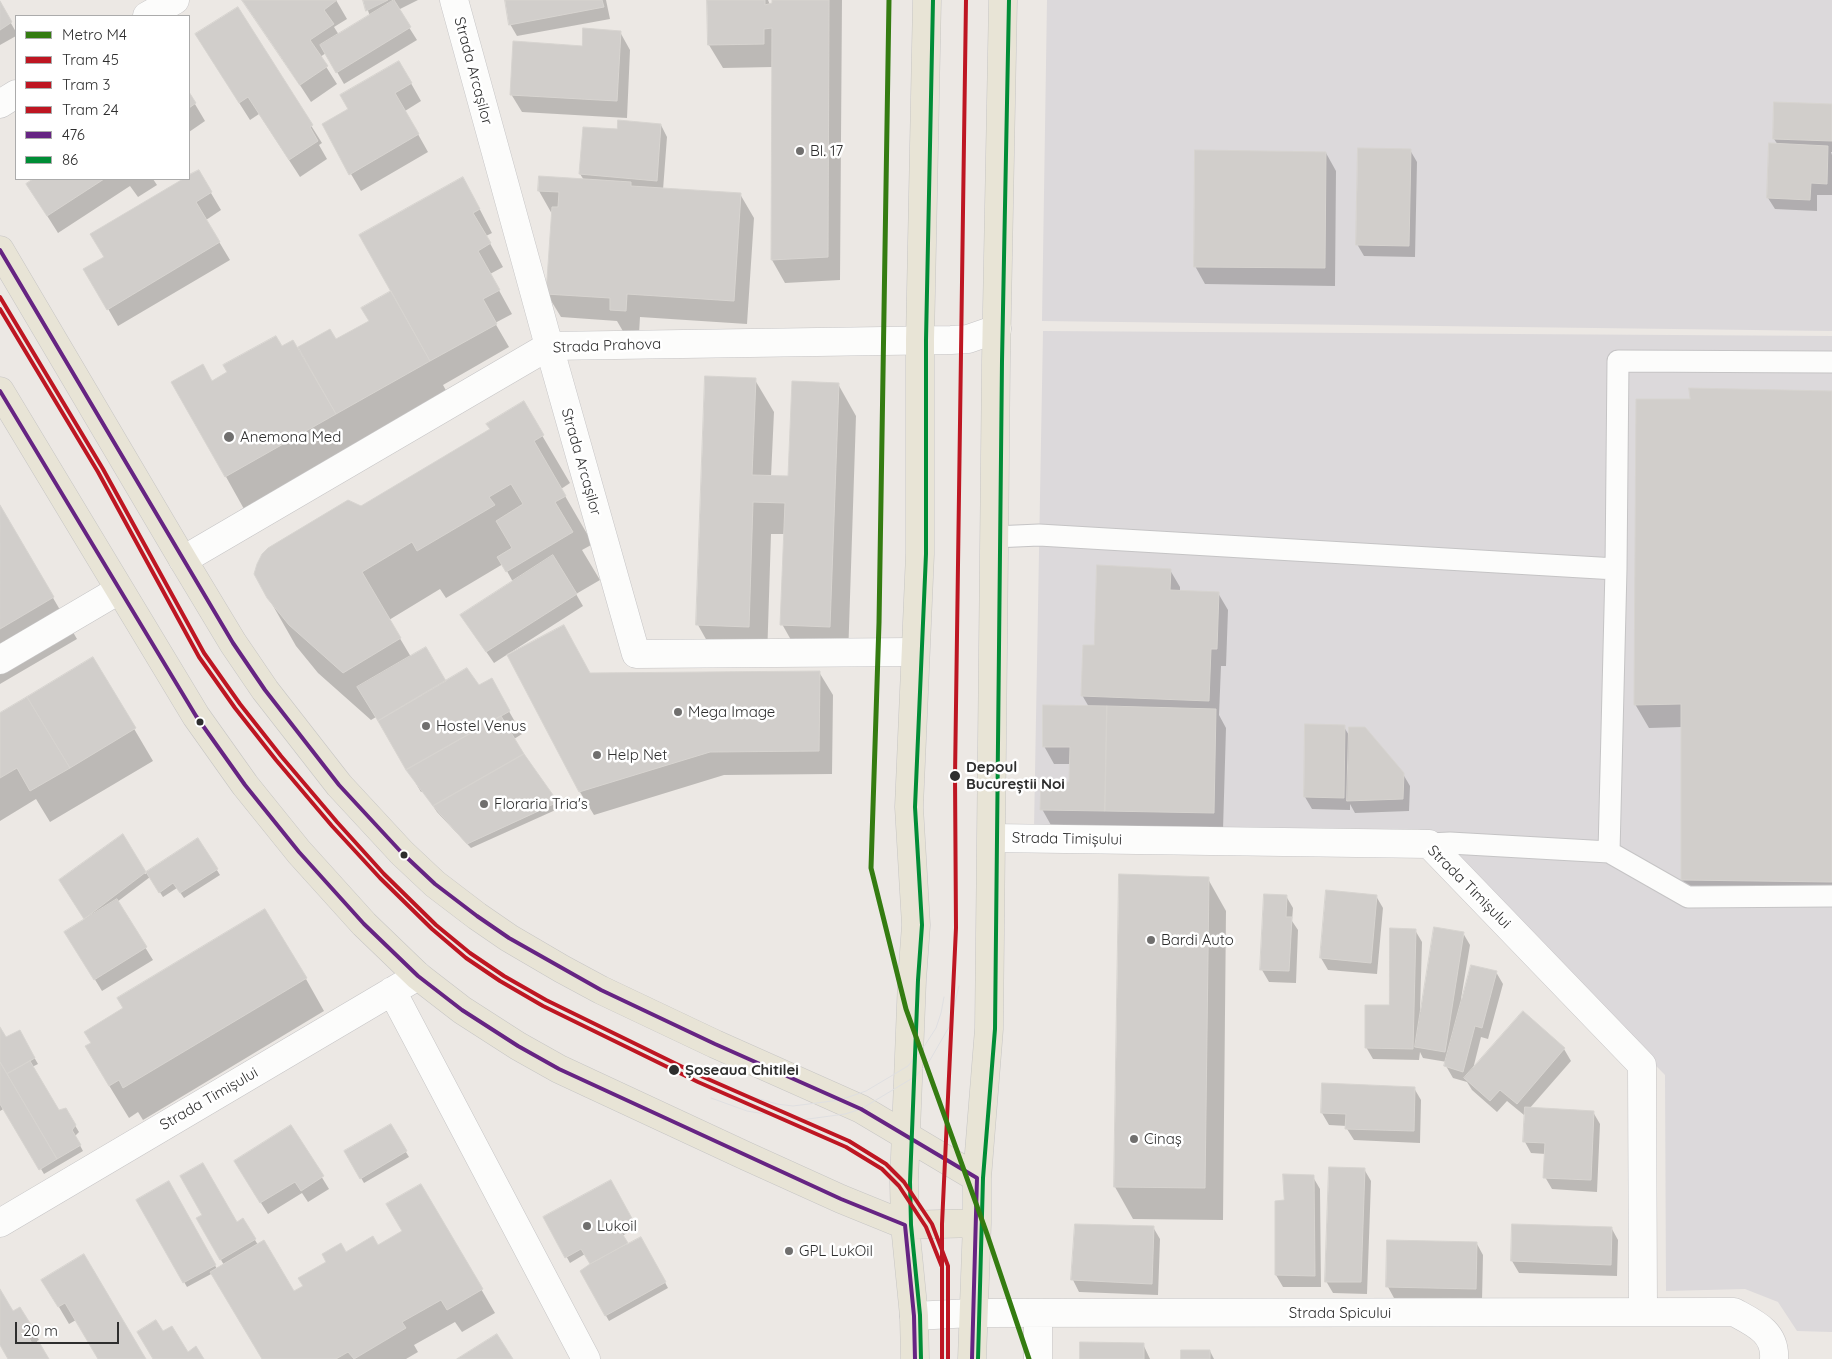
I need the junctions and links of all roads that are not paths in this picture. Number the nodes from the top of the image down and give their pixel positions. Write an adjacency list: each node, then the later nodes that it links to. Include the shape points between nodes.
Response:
1 (175, 0): 5 (street)
2 (454, 0): 11 (street, Strada Arcașilor)
3 (927, 0): 10 (main road)
4 (1003, 0): 9 (main road)
5 (149, 15)
6 (15, 95): 7 (street)
7 (0, 104)
8 (0, 250): 15 (main road)
9 (997, 329): 10 (street, Strada Prahova, via 968,339); 14 (main road)
10 (920, 340): 11 (street, Strada Prahova); 18 (main road, via 920,554)
11 (549, 346): 15 (street, Strada Prahova); 18 (street, Strada Arcașilor, via 636,654)
12 (1832, 362): 16 (lane, via 1618,361)
13 (0, 391): 17 (main road)
14 (994, 537): 16 (lane, via 1039,535); 20 (main road)
15 (183, 560): 26 (main road, via 265,690 301,737 375,826 435,884 493,927 600,990 861,1109)
16 (1616, 569): 22 (lane)
17 (119, 590): 19 (street); 24 (main road, via 196,716 245,785 325,881)
18 (915, 652): 26 (main road, via 909,807 916,925)
19 (0, 660)
20 (992, 838): 21 (street, Strada Timișului); 27 (main road, via 989,1028)
21 (1429, 844): 22 (lane); 31 (street, Strada Timișului, via 1642,1065)
22 (1610, 852): 23 (lane, via 1688,897)
23 (1832, 896)
24 (418, 976): 25 (street, Strada Timișului); 30 (main road, via 462,1010 559,1069 841,1199)
25 (392, 991): 28 (street, Strada Timișului); 35 (street)
26 (906, 1136): 27 (main road); 30 (main road)
27 (976, 1178): 29 (main road)
28 (0, 1222)
29 (977, 1223): 30 (main road); 32 (main road)
30 (905, 1225): 34 (main road)
31 (1643, 1312): 33 (street, Strada Spicului); 39 (street, Strada Spicului, via 1734,1312 1762,1327 1775,1350)
32 (972, 1313): 33 (street, Strada Spicului); 34 (street, Strada Spicului); 37 (main road)
33 (1038, 1314): 38 (street)
34 (914, 1316): 36 (main road)
35 (586, 1359)
36 (915, 1359)
37 (972, 1359)
38 (1038, 1359)
39 (1774, 1359)

